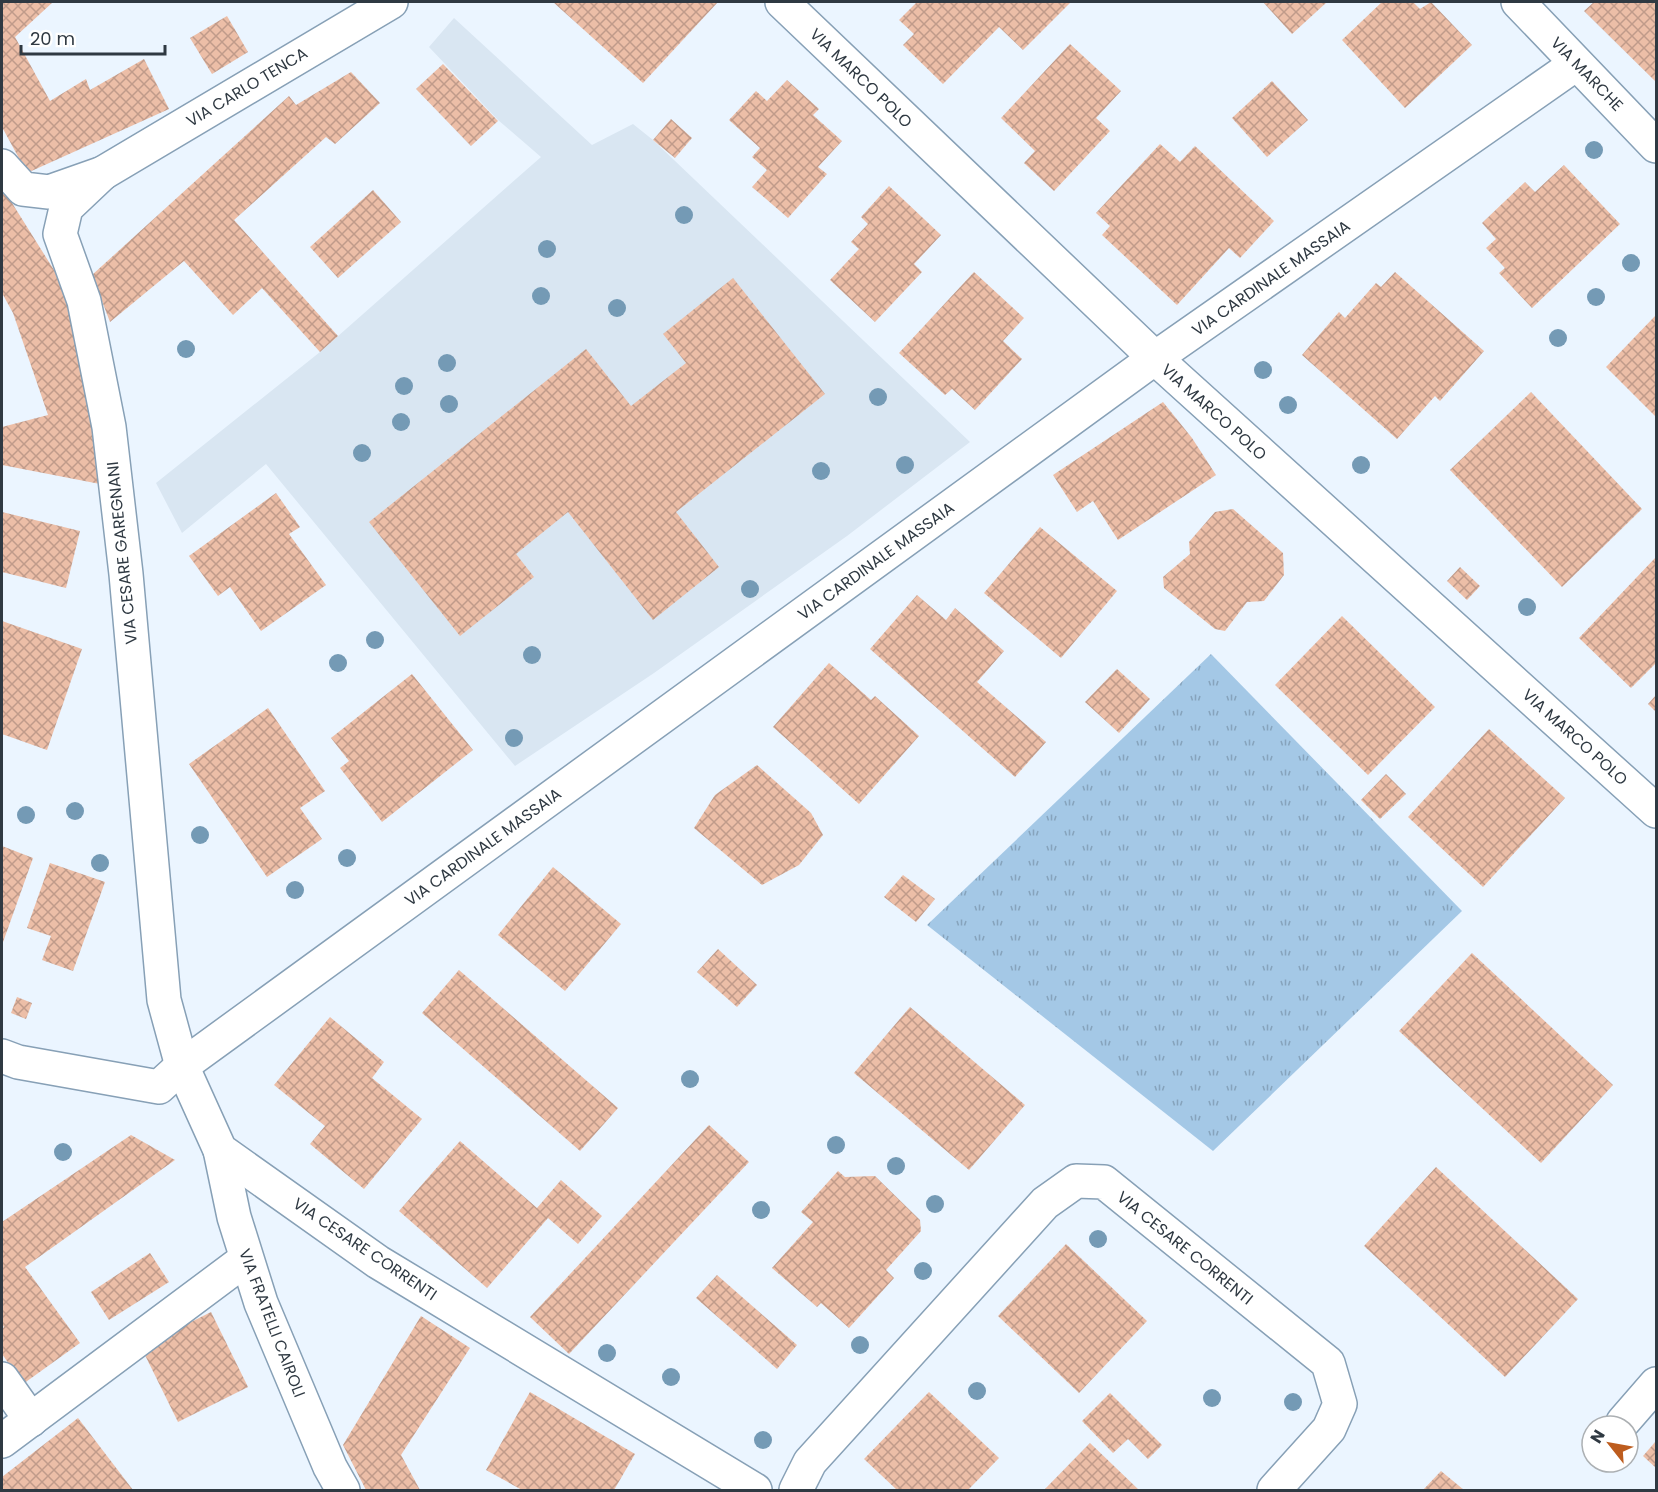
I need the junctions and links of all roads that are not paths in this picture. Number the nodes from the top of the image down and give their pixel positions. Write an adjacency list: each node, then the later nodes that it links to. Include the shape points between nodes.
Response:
1 (391, 2): 7 (street, VIA CARLO TENCA)
2 (782, 2): 8 (street, VIA MARCO POLO)
3 (1518, 2): 4 (street, VIA MARCHE)
4 (1576, 64): 5 (street, VIA MARCHE); 8 (street, VIA CARDINALE MASSAIA)
5 (1656, 146)
6 (2, 166): 7 (street, via 23,189 50,192)
7 (103, 173): 11 (street, VIA CESARE GAREGNANI, via 66,208 60,234 84,302 109,427 164,1000)
8 (1155, 358): 9 (street, VIA MARCO POLO); 11 (street, VIA CARDINALE MASSAIA)
9 (1656, 811)
10 (2, 1056): 11 (street, via 159,1087)
11 (182, 1066): 12 (street)
12 (220, 1150): 13 (street, VIA FRATELLI CAIROLI); 20 (street, VIA CESARE CORRENTI, via 378,1262)
13 (246, 1258): 17 (street); 19 (street, VIA FRATELLI CAIROLI, via 261,1303 330,1467)
14 (2, 1379): 17 (street)
15 (1656, 1384): 16 (street)
16 (1630, 1414)
17 (31, 1420): 18 (street)
18 (2, 1442)
19 (344, 1491)
20 (755, 1491)
21 (796, 1491): 22 (street, VIA CESARE CORRENTI, via 810,1462 825,1445 1045,1203 1076,1181 1104,1182 1328,1363 1340,1404 1329,1429)
22 (1274, 1491)

